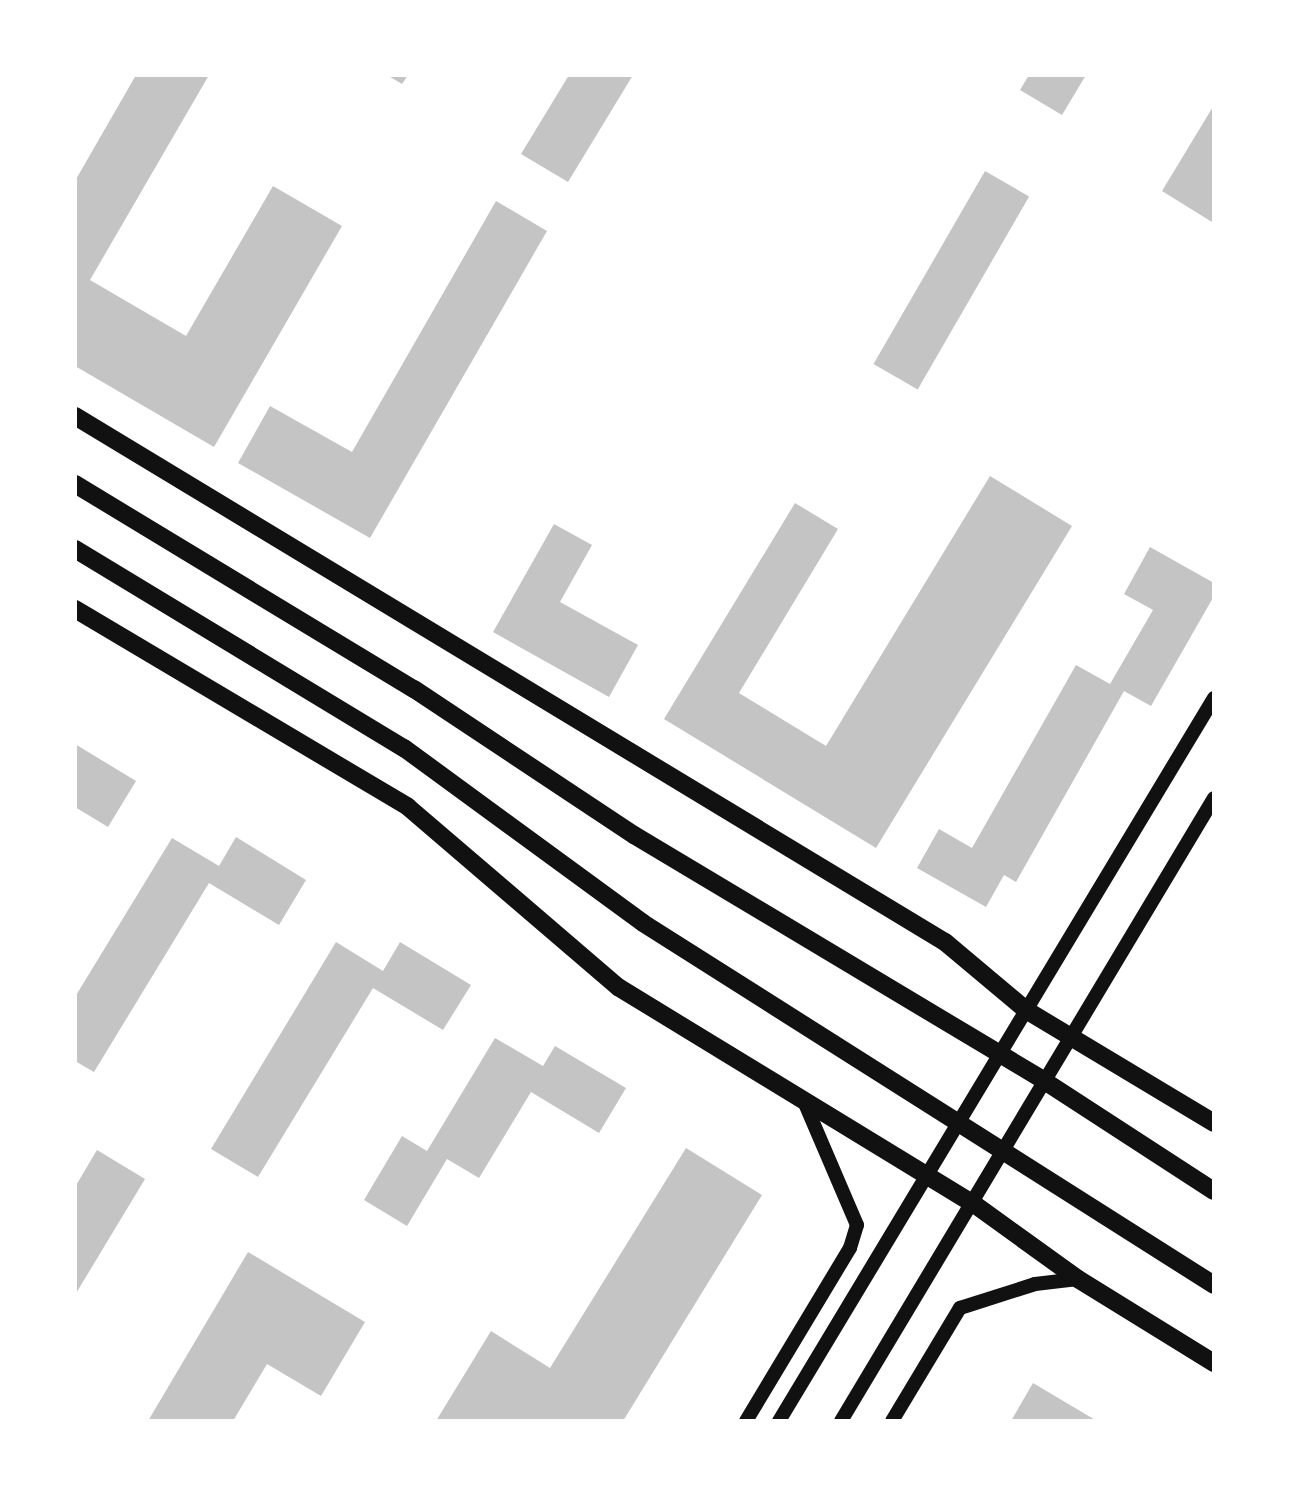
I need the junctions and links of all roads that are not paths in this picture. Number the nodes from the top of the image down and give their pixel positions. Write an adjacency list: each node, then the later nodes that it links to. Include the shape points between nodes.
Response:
1 (75, 416): 7 (main road, via 945,942)
2 (75, 484): 9 (main road, via 414,689 634,835)
3 (75, 549): 13 (main road, via 404,748 643,923)
4 (75, 608): 11 (main road, via 408,807 618,986)
5 (1214, 698): 7 (main road)
6 (1214, 798): 8 (main road)
7 (1026, 1010): 8 (main road); 9 (main road)
8 (1072, 1038): 10 (main road); 12 (main road)
9 (1000, 1055): 10 (main road); 13 (main road)
10 (1046, 1082): 14 (main road); 16 (main road)
11 (803, 1099): 15 (main road); 21 (main road, via 857,1226 850,1248)
12 (1214, 1123)
13 (956, 1125): 14 (main road); 15 (main road)
14 (1004, 1156): 17 (main road); 19 (main road)
15 (927, 1175): 17 (main road); 22 (main road)
16 (1214, 1191)
17 (974, 1204): 18 (main road); 23 (main road)
18 (1078, 1279): 20 (main road); 24 (main road, via 1023,1287 960,1308)
19 (1214, 1285)
20 (1214, 1363)
21 (746, 1421)
22 (779, 1421)
23 (841, 1421)
24 (892, 1421)

